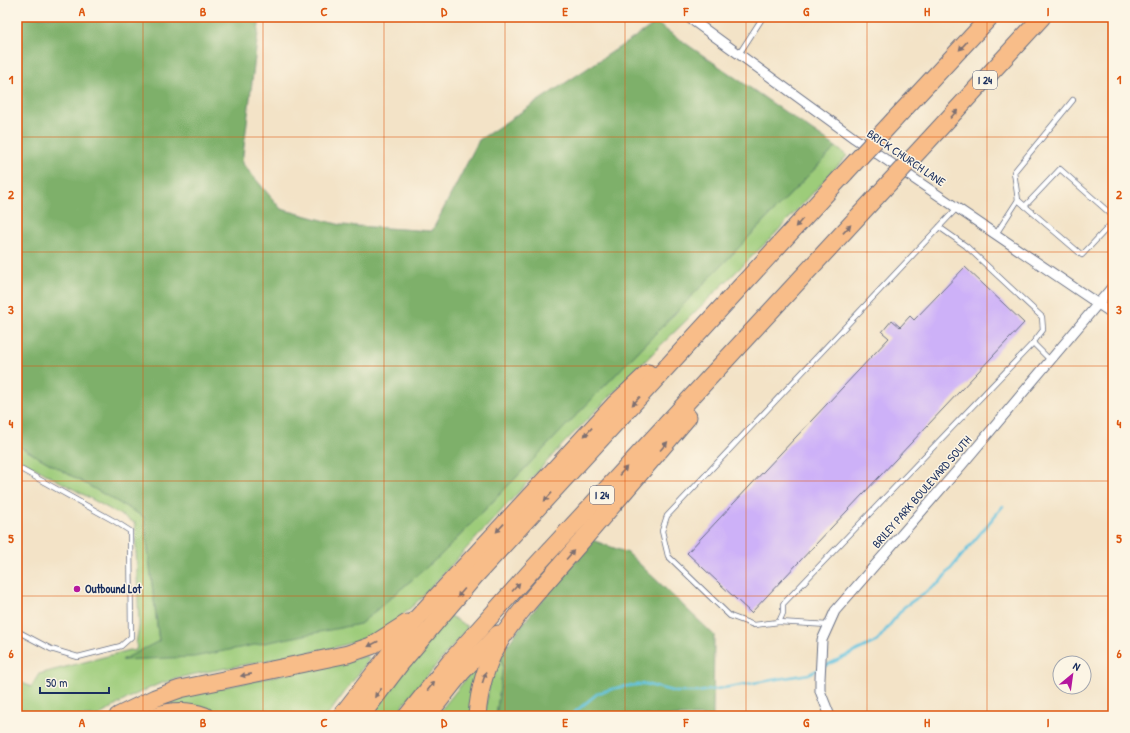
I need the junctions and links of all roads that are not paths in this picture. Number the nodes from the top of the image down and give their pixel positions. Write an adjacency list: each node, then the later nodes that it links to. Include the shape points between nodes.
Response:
1 (763, 17): 5 (lane)
2 (990, 17): 15 (highway, one-way to 15, bridge)
3 (1042, 17): 14 (highway, I 24, one-way to 3, bridge)
4 (695, 19): 5 (street, BRICK CHURCH LANE)
5 (739, 54): 9 (street, BRICK CHURCH LANE, via 854,138)
6 (1074, 100): 7 (lane, via 1014,172)
7 (1018, 200): 8 (lane); 13 (lane)
8 (1025, 206): 10 (lane, via 1060,169); 11 (lane, via 1082,255)
9 (958, 207): 12 (lane); 13 (street, BRICK CHURCH LANE)
10 (1113, 216)
11 (1113, 222)
12 (940, 227): 19 (lane, via 966,246 1042,317 1043,330); 24 (lane, via 667,516 662,531 668,556 730,616 754,625)
13 (996, 234): 17 (street, BRICK CHURCH LANE)
14 (802, 278): 22 (highway, one-way to 14, via 746,351); 32 (highway, I 24, one-way to 14, via 530,572)
15 (748, 279): 23 (highway, one-way to 23, via 614,404); 31 (highway, one-way to 31, via 474,577 401,663)
16 (1113, 286): 17 (street, BRILEY PARK BOULEVARD SOUTH)
17 (1098, 303): 18 (street, BRICK CHURCH LANE); 20 (street, BRILEY PARK BOULEVARD SOUTH)
18 (1113, 314)
19 (1033, 343): 20 (lane); 24 (lane, via 783,604)
20 (1050, 360): 25 (street, BRILEY PARK BOULEVARD SOUTH, via 835,611)
21 (17, 468): 26 (lane, via 130,531 131,636 122,646 78,657 51,649)
22 (544, 585): 33 (highway, via 461,673); 34 (highway, one-way to 22, via 481,686 497,646)
23 (418, 617): 27 (highway, one-way to 27, via 371,646 348,654 180,689); 30 (highway)
24 (779, 622): 25 (lane)
25 (828, 625): 35 (street, BRILEY PARK BOULEVARD SOUTH, via 822,640 820,691)
26 (17, 631)
27 (118, 716)
28 (156, 716): 29 (highway, via 170,712)
29 (204, 716)
30 (341, 716)
31 (361, 716)
32 (406, 716)
33 (427, 716)
34 (477, 716)
35 (830, 716)

